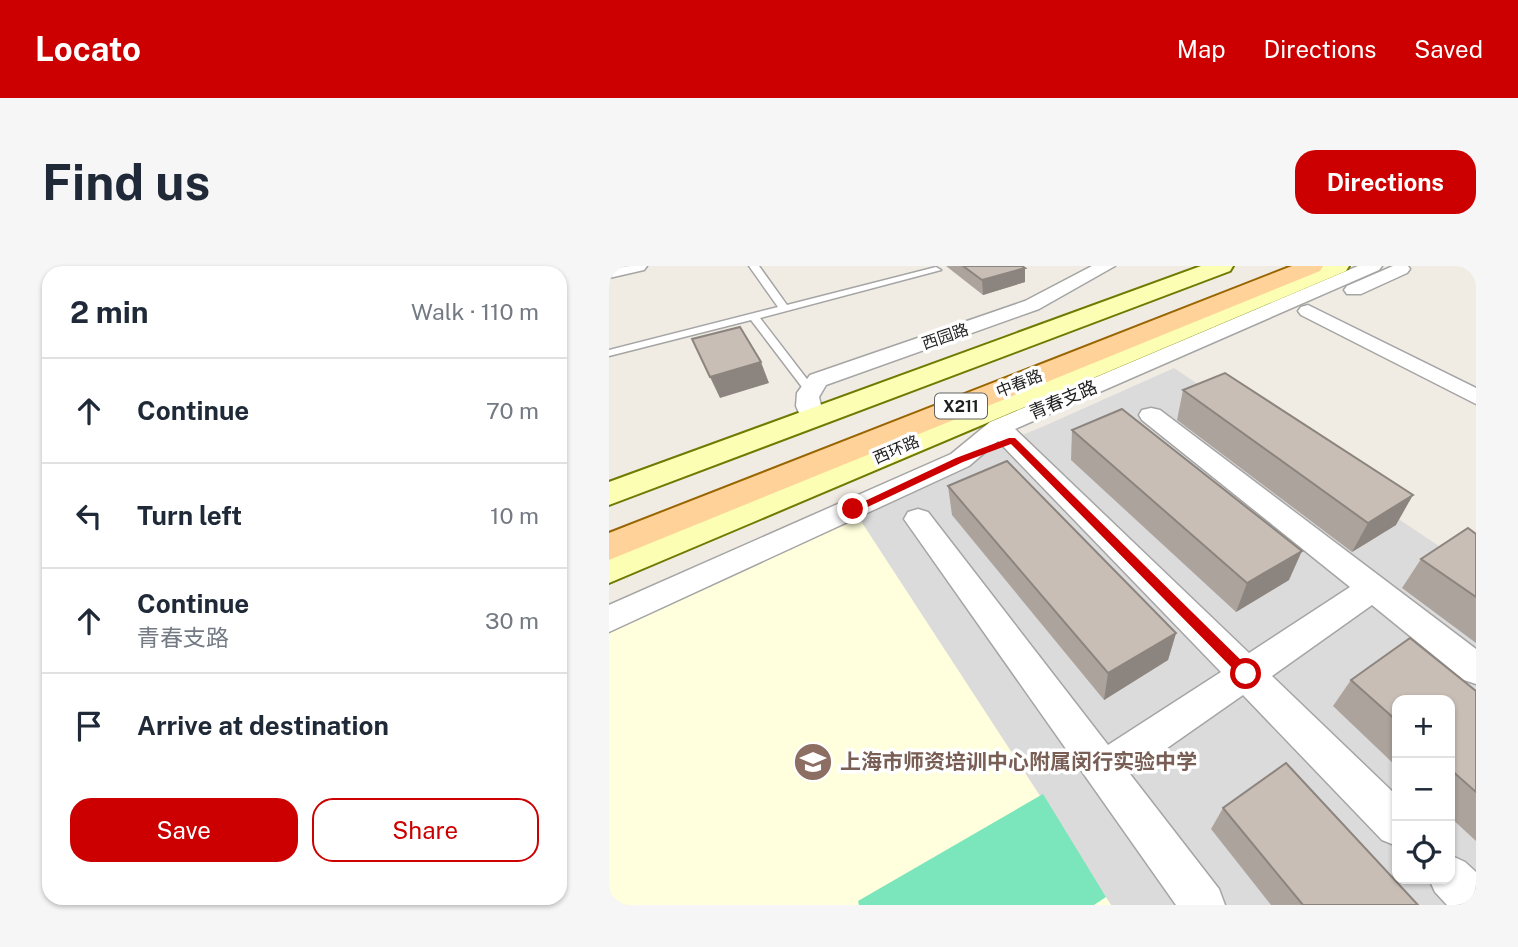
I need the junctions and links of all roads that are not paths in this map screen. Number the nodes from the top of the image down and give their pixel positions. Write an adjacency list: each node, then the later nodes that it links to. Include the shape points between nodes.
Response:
1 (638, 266): 11 (street)
2 (754, 266): 12 (lane)
3 (1106, 266): 16 (street, 西园路, via 1032,305 818,380)
4 (1222, 266): 19 (main road)
5 (1254, 266): 22 (main road, 中春路 / X211)
6 (1312, 266): 24 (main road, 中春路 / X211)
7 (1338, 266): 25 (main road, 西环路)
8 (1373, 266): 20 (street, 青春支路)
9 (936, 270): 12 (lane)
10 (1401, 270): 13 (street)
11 (609, 272)
12 (784, 308): 14 (lane)
13 (1308, 311): 17 (street); 20 (street)
14 (753, 316): 15 (lane); 16 (lane)
15 (609, 353)
16 (809, 389): 19 (street, via 806,401)
17 (1476, 397)
18 (1151, 415): 26 (street)
19 (813, 417): 21 (main road)
20 (1006, 434): 27 (street, via 960,460); 29 (street)
21 (609, 494)
22 (609, 518)
23 (918, 519): 30 (street)
24 (609, 547)
25 (609, 569)
26 (1373, 589): 28 (street); 29 (street)
27 (609, 619)
28 (1476, 669)
29 (1246, 674): 30 (street); 31 (street)
30 (1104, 770): 34 (street)
31 (1393, 821)
32 (1455, 882): 33 (street)
33 (1476, 903)
34 (1203, 905)

